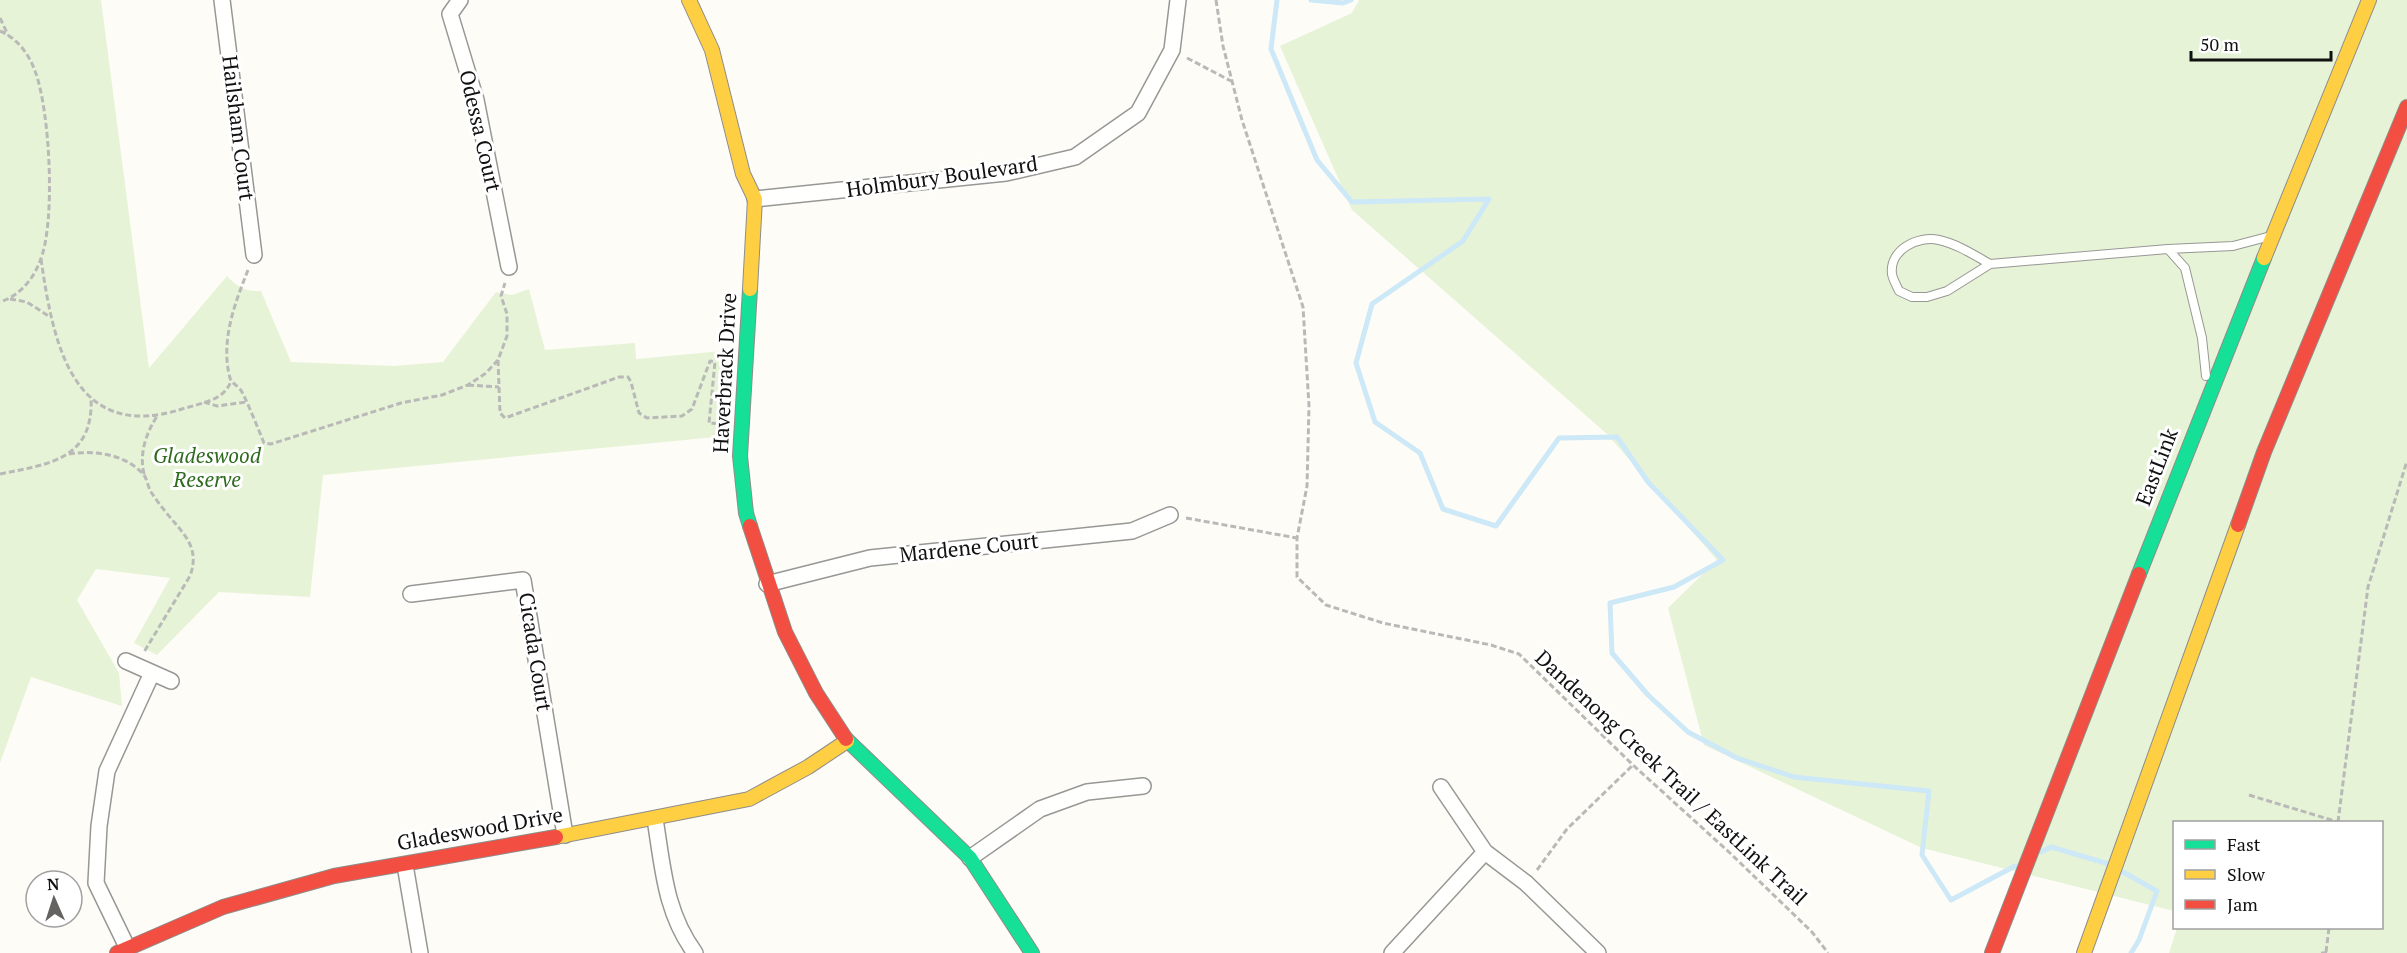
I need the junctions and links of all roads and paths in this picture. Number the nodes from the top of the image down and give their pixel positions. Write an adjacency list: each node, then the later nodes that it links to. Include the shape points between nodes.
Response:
1 (222, 0): 16 (street, Hailsham Court)
2 (460, 0): 19 (street, Odessa Court, via 450,14 476,100)
3 (689, 0): 13 (main road, Haverbrack Drive, via 712,51 743,174)
4 (1178, 0): 10 (street, Holmbury Boulevard)
5 (1216, 0): 11 (path, Dandenong Creek Trail / EastLink Trail)
6 (2370, 0): 14 (main road, EastLink)
7 (0, 18): 9 (path)
8 (0, 31): 9 (path)
9 (8, 35): 17 (path, via 27,54 35,69 43,106 49,158 48,221)
10 (1172, 50): 11 (path); 13 (street, Holmbury Boulevard, via 1138,113 1075,157 1006,173)
11 (1232, 82): 38 (path, Dandenong Creek Trail / EastLink Trail, via 1303,307 1309,406 1307,475)
12 (2407, 107): 66 (main road, via 2264,452)
13 (755, 199): 32 (main road, Haverbrack Drive)
14 (2274, 235): 15 (lane, via 2233,246); 27 (main road, EastLink)
15 (2168, 249): 18 (lane); 27 (lane, via 2185,268 2202,338)
16 (254, 255): 24 (path, via 232,312 228,338)
17 (41, 259): 20 (path, via 28,283); 22 (path)
18 (1990, 264): 18 (lane, via 1947,291 1927,297 1912,297 1899,291 1892,275 1899,253 1908,244 1922,240 1937,240)
19 (509, 267): 23 (path, via 501,296 507,314 507,336)
20 (9, 299): 21 (path); 22 (path, via 27,302)
21 (0, 302)
22 (51, 318): 28 (path, via 70,370)
23 (498, 360): 25 (path); 26 (path)
24 (231, 381): 29 (path, via 228,390); 30 (path)
25 (468, 385): 26 (path); 30 (path, via 271,444 264,443)
26 (499, 387): 32 (path, via 500,413 505,418 628,377 639,414 647,418 682,416 692,409 710,361 715,362 709,423)
27 (2209, 395): 65 (main road, EastLink)
28 (91, 397): 31 (path, via 120,414); 33 (path, via 88,426)
29 (203, 402): 30 (path, via 217,406); 31 (path)
30 (246, 402)
31 (157, 416): 36 (path, via 144,445)
32 (741, 424): 39 (main road, Haverbrack Drive, via 746,513)
33 (69, 454): 35 (path); 36 (path, via 110,455)
34 (2407, 461): 51 (path, via 2368,587)
35 (0, 474)
36 (144, 475): 41 (path, via 151,492 182,530 195,563)
37 (1170, 515): 38 (path); 39 (street, Mardene Court, via 1132,531 870,558)
38 (1297, 538): 45 (path, Dandenong Creek Trail / EastLink Trail, via 1297,577 1326,605 1383,623 1519,654)
39 (767, 584): 44 (main road, Haverbrack Drive, via 785,633)
40 (411, 594): 52 (street, Cicada Court, via 523,580)
41 (131, 663): 42 (street)
42 (152, 673): 43 (street); 58 (street, via 107,771 99,826 96,883)
43 (171, 681)
44 (847, 741): 49 (main road, Gladeswood Drive, via 808,768 750,799); 54 (main road, Haverbrack Drive)
45 (1633, 765): 56 (path, via 1567,829); 64 (path, Dandenong Creek Trail / EastLink Trail, via 1812,932)
46 (1143, 786): 54 (street, via 1087,792 1040,809)
47 (1442, 787): 53 (street)
48 (2249, 795): 50 (path)
49 (655, 819): 52 (main road, Gladeswood Drive); 60 (street, via 668,901)
50 (2335, 821)
51 (2338, 821)
52 (565, 835): 55 (main road, Gladeswood Drive)
53 (1485, 852): 56 (street); 62 (street)
54 (970, 858): 61 (main road, Haverbrack Drive)
55 (405, 865): 58 (main road, Gladeswood Drive, via 334,876 223,906); 59 (street)
56 (1526, 884): 63 (street)
57 (2329, 929): 68 (path)
58 (122, 950)
59 (420, 953)
60 (695, 953)
61 (1032, 953)
62 (1392, 953)
63 (1598, 953)
64 (1828, 953)
65 (1992, 953)
66 (2084, 953)
67 (2321, 953): 68 (path)
68 (2327, 953)

